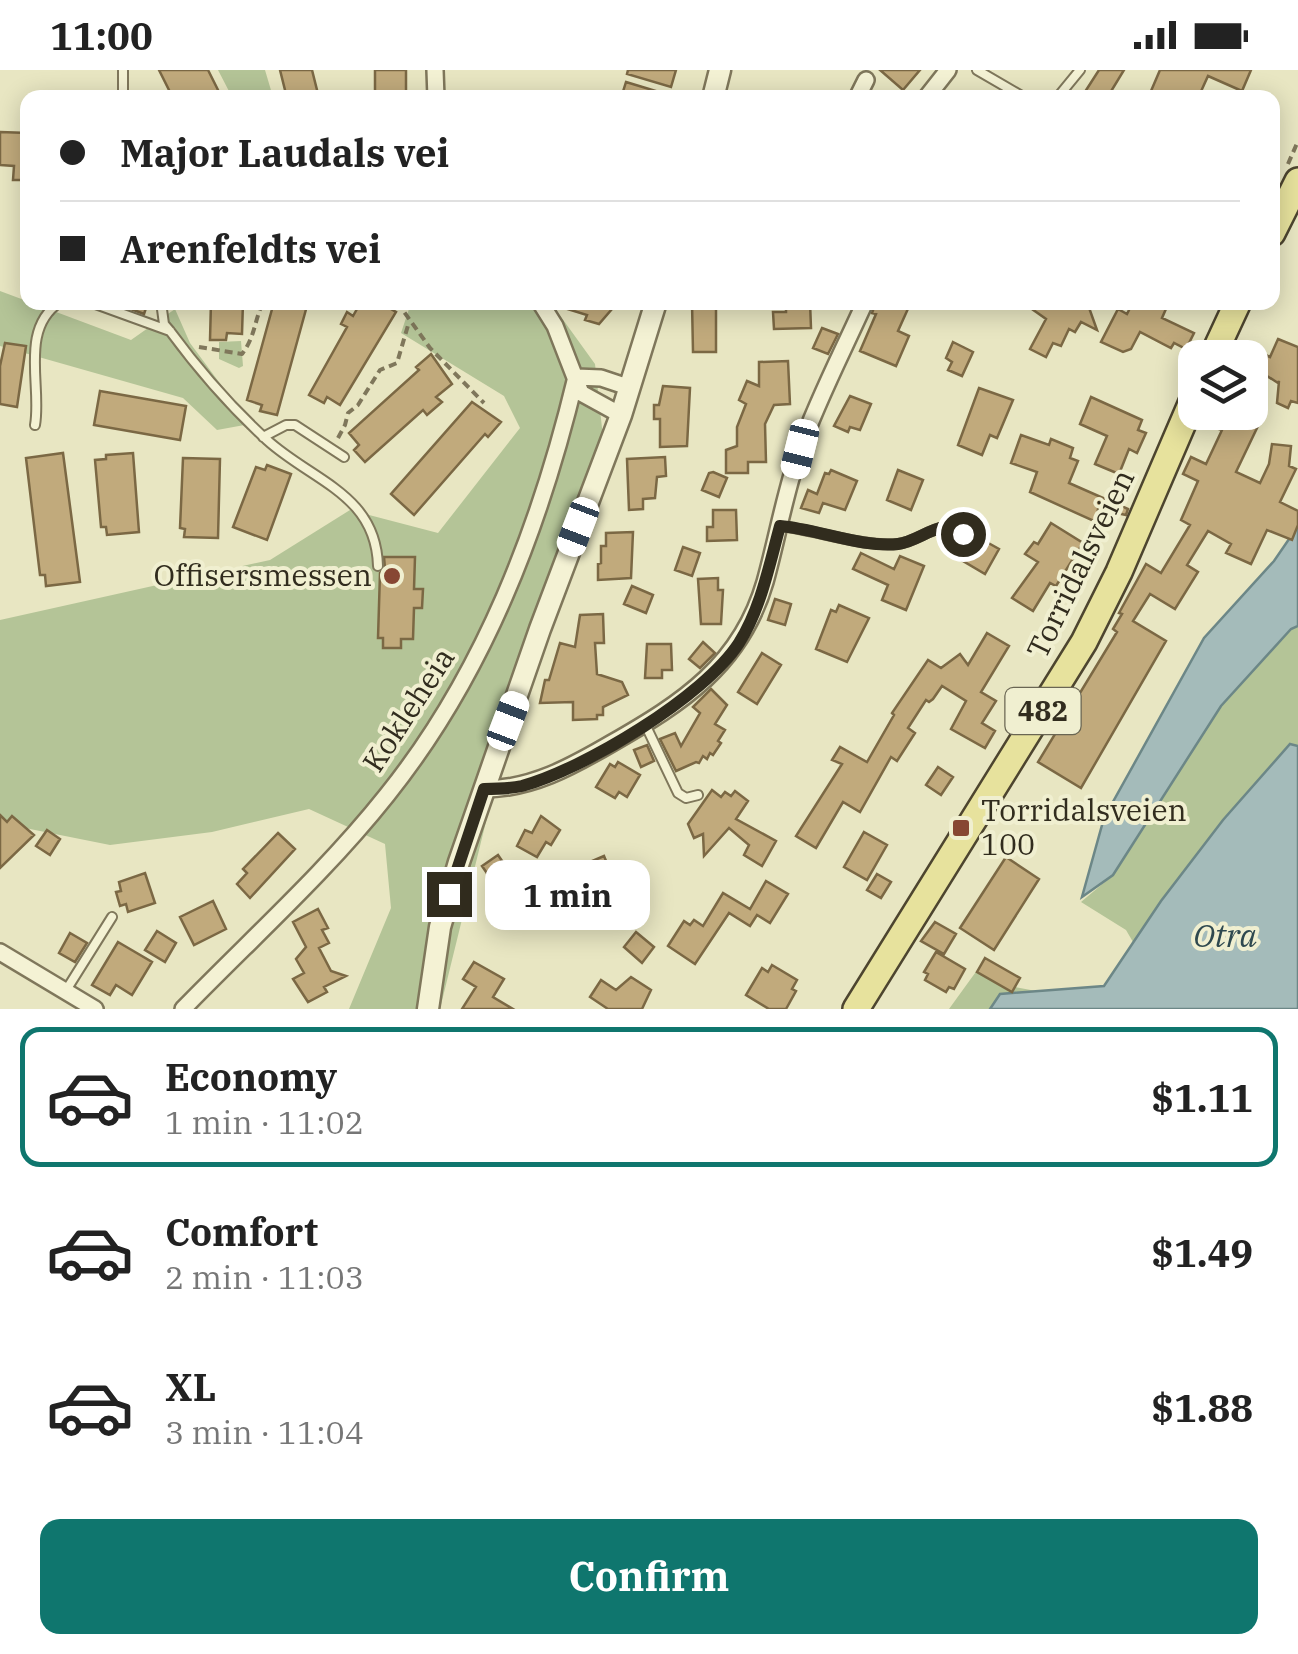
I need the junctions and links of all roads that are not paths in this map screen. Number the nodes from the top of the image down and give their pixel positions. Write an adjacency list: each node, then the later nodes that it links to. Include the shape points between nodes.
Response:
1 (948, 70): 6 (street)
2 (977, 70): 7 (lane)
3 (1080, 70): 8 (lane)
4 (866, 80): 5 (street)
5 (861, 90)
6 (932, 90)
7 (1011, 90)
8 (1064, 90)
9 (1298, 180): 10 (main road)
10 (1280, 213)
11 (51, 310): 23 (lane, via 38,332)
12 (111, 310): 18 (lane)
13 (162, 310): 18 (lane)
14 (545, 310): 20 (street)
15 (654, 310): 21 (street)
16 (861, 310): 27 (street, via 800,449)
17 (1234, 310): 19 (main road)
18 (170, 332): 25 (lane)
19 (1220, 340)
20 (576, 377): 21 (street); 22 (street, via 582,393); 37 (street, Kokleheia, via 525,548 476,657 433,730 356,832)
21 (631, 388): 22 (street)
22 (621, 414): 31 (street)
23 (35, 425)
24 (1180, 430): 39 (main road, Torridalsveien / 482, via 1084,642)
25 (263, 437): 26 (lane, via 295,425); 29 (lane, via 346,496 373,534)
26 (344, 458)
27 (780, 526): 28 (lane, via 888,544 946,525); 30 (street, via 757,607 737,646 714,673)
28 (963, 534)
29 (378, 566)
30 (645, 724): 31 (street, via 525,785); 32 (lane, via 678,793)
31 (484, 789): 38 (street, via 440,926)
32 (698, 796)
33 (112, 917): 35 (lane)
34 (0, 952): 35 (street)
35 (65, 992): 36 (street)
36 (95, 1009)
37 (184, 1009)
38 (428, 1009)
39 (856, 1009)

